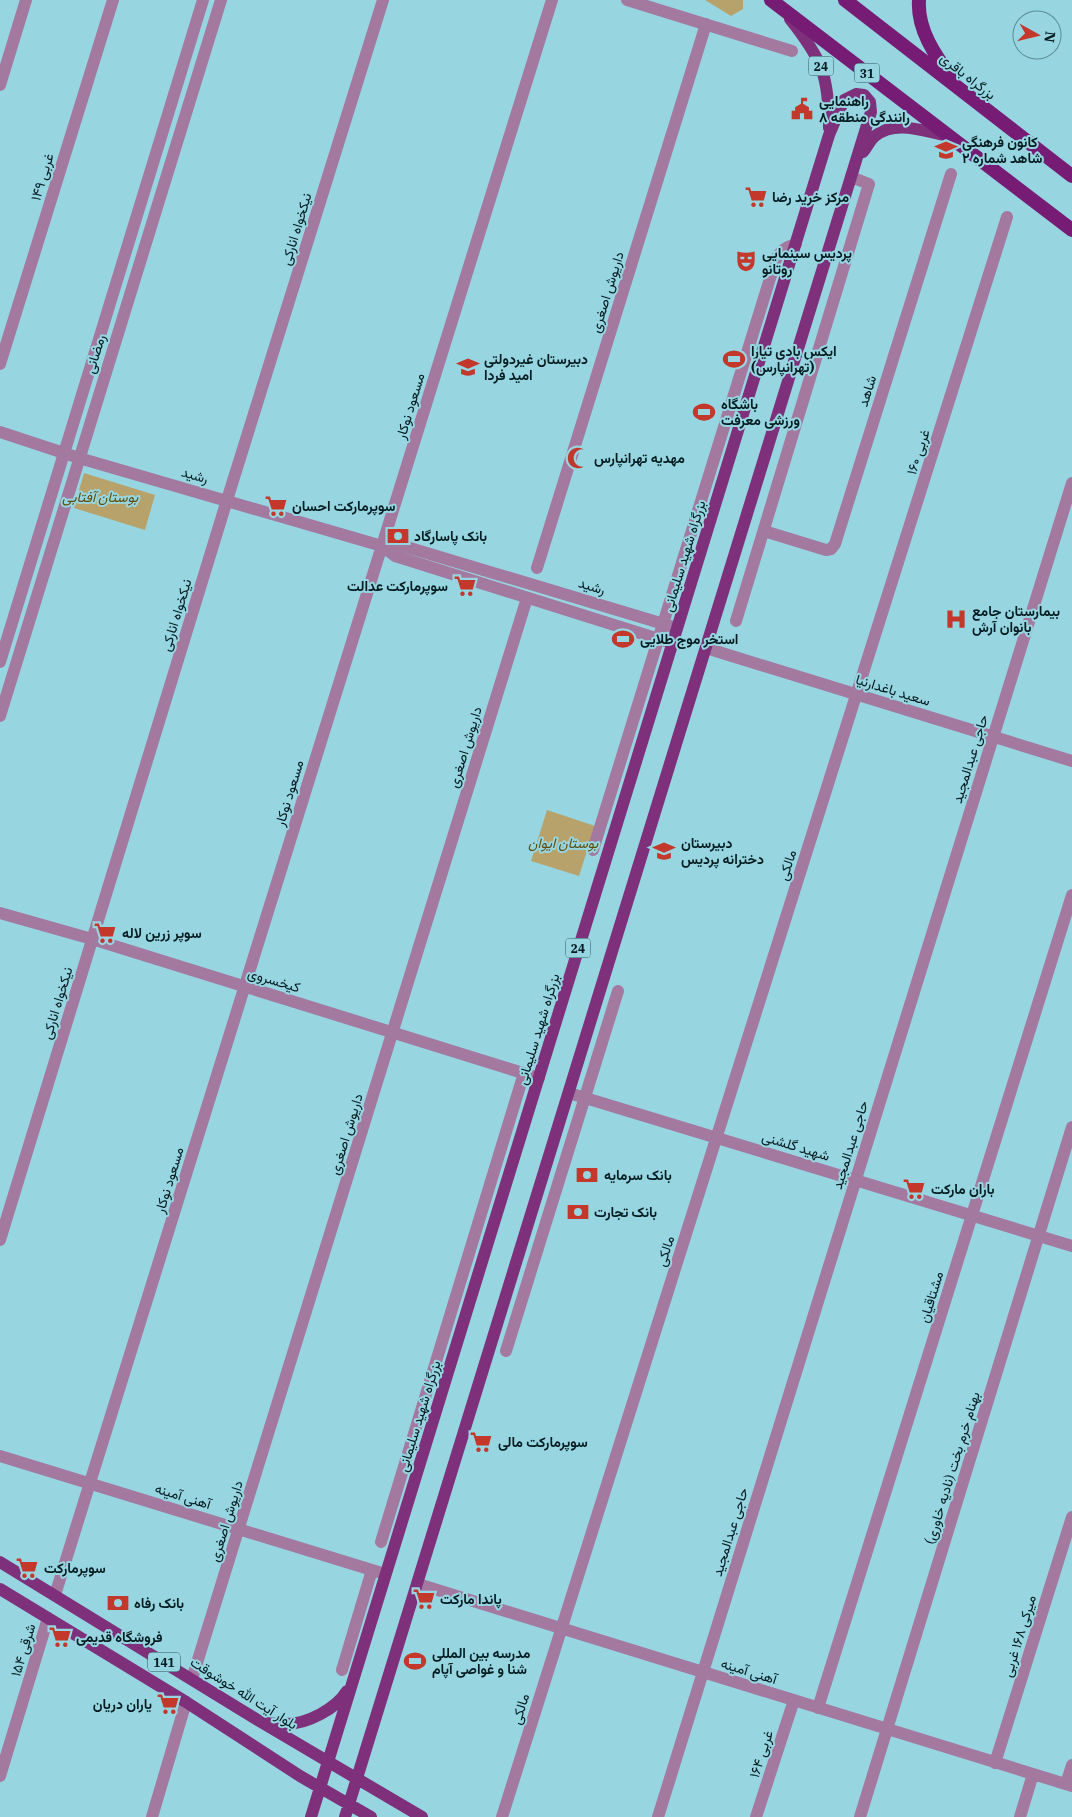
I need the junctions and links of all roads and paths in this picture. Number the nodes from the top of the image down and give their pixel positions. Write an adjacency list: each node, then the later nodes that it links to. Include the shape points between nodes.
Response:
1 (26, 0): 14 (street)
2 (113, 0): 25 (street, ۱۴۹ غربی)
3 (203, 0): 27 (street, رمضانی)
4 (221, 0): 28 (street, رمضانی)
5 (383, 0): 30 (street, نیکخواه انارکی)
6 (552, 0): 32 (street, مسعود نوکار)
7 (627, 0): 12 (street)
8 (771, 0): 11 (highway, 31)
9 (845, 0): 15 (highway, بزرگراه باقری)
10 (919, 0): 15 (highway, via 923,28 937,58)
11 (782, 9): 16 (main road, 24, via 812,45 825,75); 17 (highway, 31)
12 (706, 24): 13 (street); 33 (street, داریوش اصغری)
13 (792, 51)
14 (0, 85)
15 (966, 96): 20 (highway, بزرگراه باقری)
16 (829, 135): 18 (main road, via 844,100 856,94 864,95 870,102 871,112); 24 (main road, بزرگراه شهید سلیمانی / 24)
17 (951, 137): 18 (main road, 24, via 901,127 886,129 873,137); 23 (highway, 31)
18 (855, 164): 21 (main road, 24)
19 (951, 174): 31 (street, شاهد, via 835,544 826,550)
20 (1072, 176)
21 (851, 177): 31 (street, via 869,184); 40 (main road, 24)
22 (1007, 218): 42 (street, ۱۶۰ غربی)
23 (1072, 230)
24 (796, 244): 36 (street, via 787,246 776,259); 37 (main road, بزرگراه شهید سلیمانی / 24)
25 (0, 364)
26 (0, 432): 27 (street, رشید)
27 (64, 452): 28 (street, رشید); 41 (street, رمضانی)
28 (79, 458): 30 (street, رشید); 43 (street, رمضانی)
29 (1072, 483): 44 (street, حاجی عبدالمجید)
30 (227, 500): 32 (street, رشید); 49 (street, نیکخواه انارکی)
31 (764, 531): 35 (street)
32 (382, 546): 34 (street, رشید, via 395,556); 36 (street, رشید, via 400,545); 50 (street, مسعود نوکار)
33 (537, 568)
34 (527, 598): 38 (street, رشید); 52 (street, داریوش اصغری)
35 (736, 621)
36 (664, 624): 37 (street, رشید); 38 (street)
37 (677, 628): 39 (main road, بزرگراه شهید سلیمانی / 24)
38 (659, 639): 39 (street, رشید); 46 (street)
39 (672, 643): 54 (main road, بزرگراه شهید سلیمانی / 24)
40 (706, 648): 42 (street, سعید باغدارنیا); 55 (main road, 24)
41 (0, 662)
42 (856, 694): 44 (street, سعید باغدارنیا); 58 (street, مالکی)
43 (0, 716)
44 (993, 736): 45 (street, سعید باغدارنیا); 59 (street, حاجی عبدالمجید)
45 (1072, 760)
46 (593, 850)
47 (1072, 895): 60 (street, مشتاقیان)
48 (0, 913): 49 (street, کیخسروی)
49 (92, 939): 50 (street, کیخسروی); 62 (street, نیکخواه انارکی)
50 (244, 987): 52 (street, کیخسروی); 68 (street, مسعود نوکار)
51 (618, 991): 56 (street)
52 (393, 1033): 53 (street, کیخسروی); 70 (street, داریوش اصغری)
53 (524, 1073): 54 (street, کیخسروی); 65 (street)
54 (538, 1078): 66 (main road, بزرگراه شهید سلیمانی / 24)
55 (569, 1093): 56 (street, شهید گلشنی); 75 (main road, 24)
56 (584, 1098): 58 (street, شهید گلشنی); 64 (street)
57 (1072, 1127): 61 (street, بهنام خرم بخت (نادیه خاوری))
58 (717, 1137): 59 (street, شهید گلشنی); 79 (street, مالکی)
59 (856, 1180): 60 (street, شهید گلشنی); 81 (street, حاجی عبدالمجید)
60 (972, 1215): 61 (street, شهید گلشنی); 86 (street, مشتاقیان)
61 (1039, 1235): 63 (street, شهید گلشنی); 88 (street, بهنام خرم بخت (نادیه خاوری))
62 (0, 1240)
63 (1072, 1246)
64 (506, 1351)
65 (414, 1432): 66 (street); 71 (street)
66 (428, 1436): 74 (main road, بزرگراه شهید سلیمانی / 24)
67 (0, 1456): 68 (street, آهنی آمینه)
68 (90, 1484): 70 (street, آهنی آمینه); 77 (street, مسعود نوکار)
69 (1072, 1518): 90 (street, میرکی ۱۶۸ غربی)
70 (239, 1529): 73 (street, آهنی آمینه); 82 (street, داریوش اصغری)
71 (381, 1542)
72 (0, 1562): 77 (main road, بلوار آیت الله خوشوقت / 141)
73 (372, 1570): 74 (street, آهنی آمینه); 80 (street)
74 (386, 1574): 83 (main road, بزرگراه شهید سلیمانی / 24)
75 (418, 1584): 79 (street, آهنی آمینه); 94 (main road, 24)
76 (0, 1589): 78 (main road, 141)
77 (55, 1595): 82 (main road, بلوار آیت الله خوشوقت / 141)
78 (48, 1618): 85 (main road, 141); 93 (street, ۱۵۴ شرقی)
79 (561, 1629): 81 (street, آهنی آمینه); 102 (street, مالکی)
80 (342, 1670)
81 (702, 1672): 84 (street, آهنی آمینه); 103 (street, حاجی عبدالمجید)
82 (192, 1679): 87 (main road, بلوار آیت الله خوشوقت / 141)
83 (352, 1682): 87 (main road, via 344,1697 318,1716 287,1724); 89 (main road, بزرگراه شهید سلیمانی / 24)
84 (794, 1700): 86 (street, آهنی آمینه); 104 (street, ۱۶۴ غربی)
85 (186, 1702): 96 (main road, 141); 98 (street)
86 (818, 1708): 88 (street, آهنی آمینه)
87 (261, 1722): 89 (main road, بلوار آیت الله خوشوقت / 141)
88 (887, 1729): 90 (street, آهنی آمینه); 105 (street, بهنام خرم بخت (نادیه خاوری))
89 (328, 1761): 94 (main road, بلوار آیت الله خوشوقت / 141); 96 (main road, بزرگراه شهید سلیمانی / 24)
90 (995, 1763): 92 (street, آهنی آمینه)
91 (1072, 1766): 95 (street)
92 (1033, 1774): 95 (street, آهنی آمینه); 106 (street)
93 (0, 1776)
94 (358, 1778): 97 (main road, 24); 101 (main road, بلوار آیت الله خوشوقت / 141)
95 (1069, 1785)
96 (320, 1788): 97 (main road, 141); 99 (main road, بزرگراه شهید سلیمانی / 24)
97 (347, 1811): 100 (main road, 141)
98 (152, 1817)
99 (311, 1817)
100 (371, 1817)
101 (422, 1817)
102 (502, 1817)
103 (658, 1817)
104 (756, 1817)
105 (860, 1817)
106 (1020, 1817)

